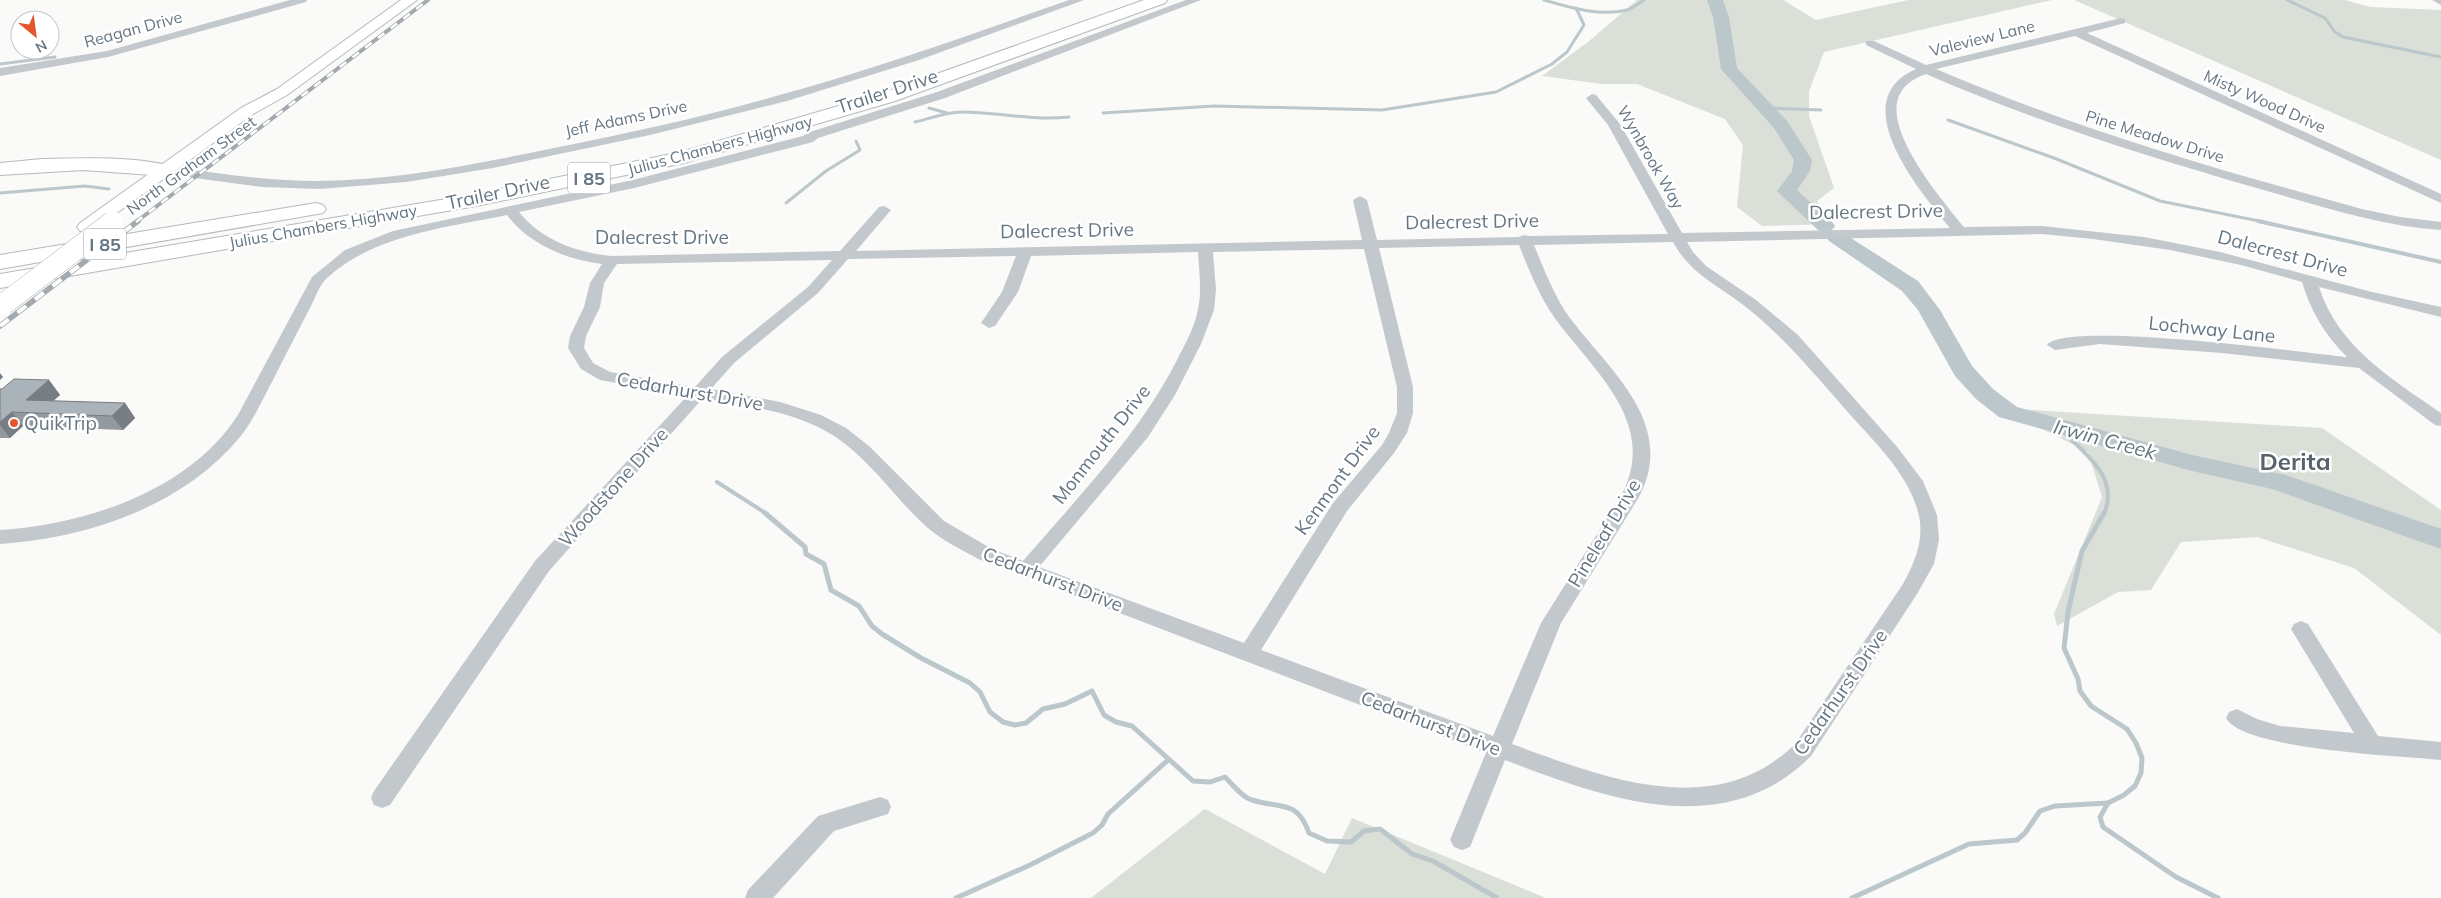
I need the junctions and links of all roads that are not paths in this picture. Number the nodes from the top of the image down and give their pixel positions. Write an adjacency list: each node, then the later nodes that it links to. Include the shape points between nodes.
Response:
1 (302, 0): 13 (street, Reagan Drive, via 241,9 198,28 108,54)
2 (410, 0): 16 (main road, North Graham Street, via 282,92 281,99)
3 (1079, 0): 16 (street, Jeff Adams Drive, via 793,96 666,128 526,157 380,181 324,185 252,182)
4 (1120, 0): 22 (highway, Julius Chambers Highway / I 85, via 874,87 725,129 531,173)
5 (1159, 0): 35 (highway, Julius Chambers Highway / I 85, via 882,100 684,157 476,200)
6 (1196, 0): 20 (street, Trailer Drive, via 941,95 808,139 678,174)
7 (2437, 0): 8 (street)
8 (2441, 2)
9 (2122, 21): 10 (street, Valeview Lane)
10 (2076, 32): 12 (street, Valeview Lane); 18 (street, Misty Wood Drive)
11 (1870, 43): 12 (street, Pine Meadow Drive)
12 (1924, 70): 23 (street, Pine Meadow Drive, via 2032,113 2198,167 2383,217); 24 (street, Valeview Lane, via 1895,92 1889,107 1890,121 1916,174)
13 (0, 72)
14 (1592, 98): 25 (street, Wynbrook Way, via 1614,124)
15 (0, 169): 16 (highway, via 74,163)
16 (174, 171): 17 (highway, via 57,172); 36 (main road, North Graham Street, bridge, via 112,222); 36 (main road, North Graham Street, via 86,227)
17 (0, 179)
18 (2441, 198)
19 (1360, 200): 27 (street, Kenmont Drive)
20 (510, 210): 32 (street, Dalecrest Drive, via 524,226 562,250 589,258); 43 (street, Trailer Drive, via 393,235 335,262 319,277 234,432 206,462 170,486 116,512 48,532)
21 (884, 210): 31 (street, Woodstone Drive)
22 (211, 226): 30 (highway); 33 (highway, Julius Chambers Highway / I 85)
23 (2441, 226)
24 (1959, 230): 25 (street, Dalecrest Drive); 34 (street, Dalecrest Drive, via 2042,230 2125,238 2205,252)
25 (1676, 236): 26 (street, Dalecrest Drive); 49 (street, Cedarhurst Drive, via 1701,269 1751,303 1792,338 1907,470 1924,502 1929,521 1930,540 1924,564 1803,750 1783,768 1753,784 1690,796 1642,794 1600,786)
26 (1524, 239): 27 (street, Dalecrest Drive); 49 (street, Pineleaf Drive, via 1551,300 1634,412 1643,448 1634,490 1544,636)
27 (1371, 243): 28 (street, Dalecrest Drive); 46 (street, Kenmont Drive, via 1405,387 1405,413 1388,449 1340,508)
28 (1205, 246): 29 (street, Dalecrest Drive); 44 (street, Monmouth Drive, via 1206,310 1166,395 1142,433)
29 (1025, 251): 31 (street, Dalecrest Drive); 38 (street, via 1010,292)
30 (0, 255)
31 (845, 255): 32 (street, Dalecrest Drive); 41 (street, Woodstone Drive, via 813,290 742,347)
32 (612, 260): 41 (street, Cedarhurst Drive, via 597,283 592,307 578,336 576,348 579,356 586,366 606,376)
33 (0, 262)
34 (2309, 280): 37 (street, Dalecrest Drive); 40 (street, via 2322,316 2343,344)
35 (0, 281)
36 (1, 300)
37 (2441, 312)
38 (989, 323)
39 (2055, 345): 40 (street, Lochway Lane, via 2100,339 2222,348)
40 (2364, 364): 42 (street)
41 (698, 392): 44 (street, Cedarhurst Drive, via 782,408 828,426 863,450 937,526 985,554); 51 (street, Woodstone Drive, via 542,566)
42 (2441, 421)
43 (0, 537)
44 (1026, 570): 46 (street, Cedarhurst Drive)
45 (2300, 629): 48 (street)
46 (1248, 654): 49 (street, Cedarhurst Drive)
47 (2237, 718): 48 (street, via 2250,726 2280,735)
48 (2374, 746): 50 (street)
49 (1499, 748): 53 (street, Pineleaf Drive)
50 (2441, 751)
51 (382, 798)
52 (880, 807): 54 (street, via 826,823)
53 (1462, 840)
54 (758, 898)

